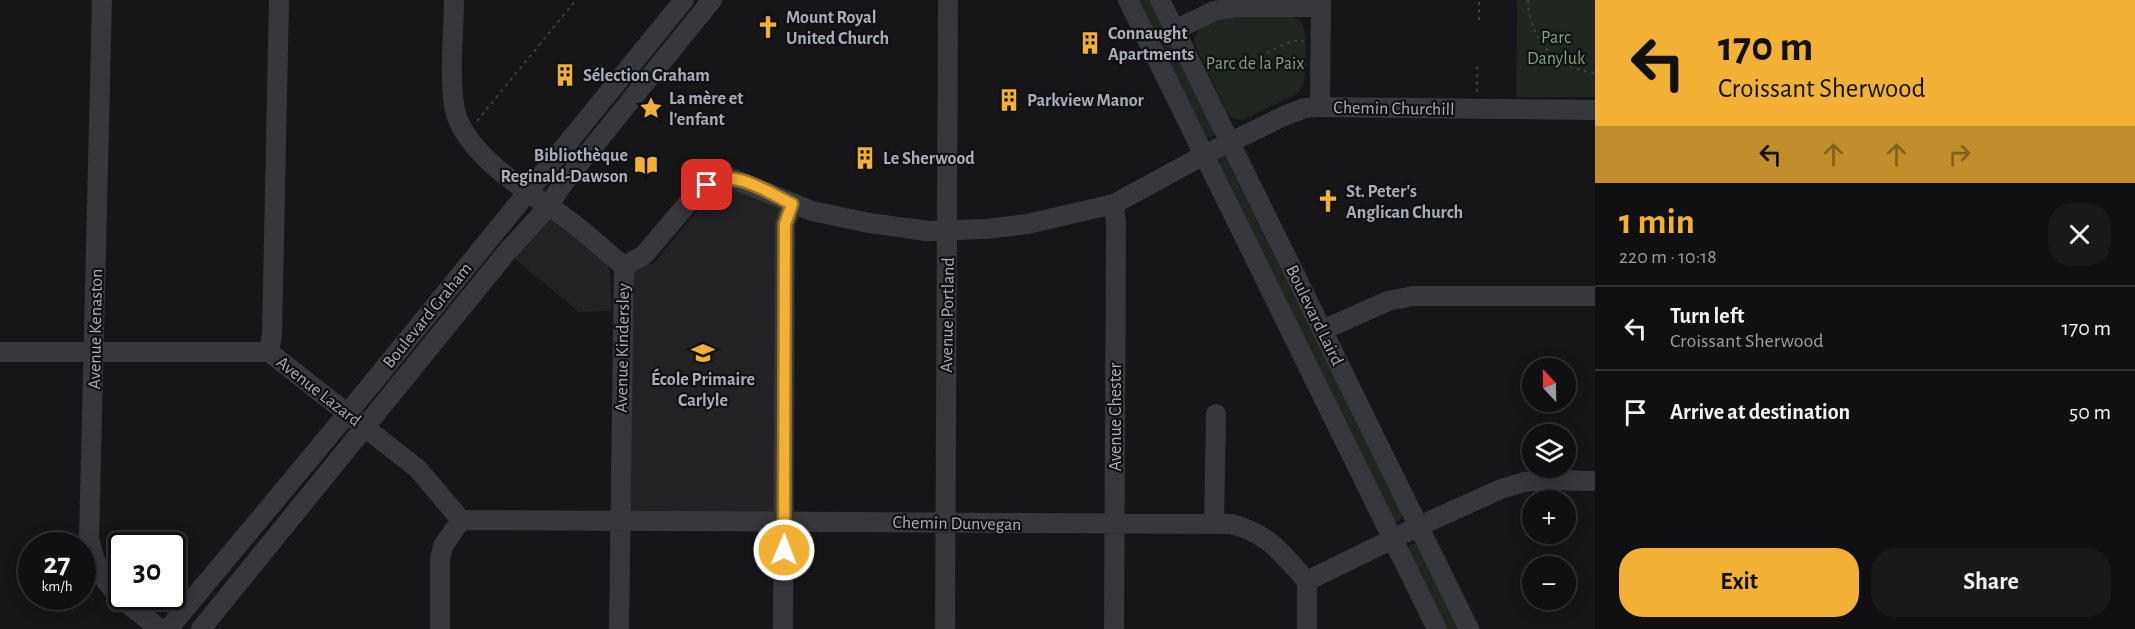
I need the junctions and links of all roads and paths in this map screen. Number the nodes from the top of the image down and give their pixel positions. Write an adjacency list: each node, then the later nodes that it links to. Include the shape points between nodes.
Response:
1 (102, 0): 34 (street, Avenue Kenaston)
2 (279, 0): 35 (street, Avenue Lazard)
3 (454, 0): 25 (street, Avenue Kindersley, via 453,96 460,125 472,145)
4 (576, 0): 22 (path)
5 (684, 0): 25 (street, Boulevard Graham)
6 (712, 0): 28 (street, Boulevard Graham)
7 (948, 0): 29 (street, Avenue Portland)
8 (1128, 0): 24 (street, Boulevard Laird)
9 (1160, 0): 14 (street, Boulevard Laird)
10 (1479, 0): 13 (path)
11 (1528, 0): 18 (path, via 1531,20 1543,46 1567,66)
12 (1321, 3): 14 (street, via 1214,11); 20 (street)
13 (1479, 20)
14 (1175, 30): 23 (street, Boulevard Laird)
15 (1306, 41): 16 (path, via 1292,41)
16 (1260, 56)
17 (1477, 62): 19 (path)
18 (1595, 74)
19 (1477, 96)
20 (1320, 106): 21 (street, Chemin Churchill); 23 (street, Chemin Churchill, via 1296,111)
21 (1595, 110)
22 (470, 129)
23 (1231, 142): 24 (street, Chemin Churchill); 32 (street, Boulevard Laird)
24 (1204, 155): 27 (street, Chemin Churchill); 47 (street, Boulevard Laird)
25 (528, 192): 28 (street, Avenue Kindersley); 36 (street, Boulevard Graham)
26 (792, 204): 29 (street, Chemin Churchill, via 903,229); 30 (street, Chemin Churchill, via 734,178 713,180 644,255); 42 (street, via 785,224)
27 (1114, 204): 29 (street, Chemin Churchill, via 1027,224); 45 (street, Avenue Chester)
28 (548, 207): 30 (street, Avenue Kindersley); 38 (street, Boulevard Graham)
29 (948, 231): 43 (street, Avenue Portland)
30 (624, 266): 41 (street, Avenue Kindersley)
31 (1595, 297): 32 (street, via 1413,296 1388,302)
32 (1323, 330): 46 (street, Boulevard Laird)
33 (0, 352): 34 (street)
34 (95, 352): 35 (street); 49 (street, Avenue Kenaston, via 89,538 92,555 109,588)
35 (269, 352): 36 (street, Avenue Lazard)
36 (348, 413): 38 (street, Avenue Lazard); 50 (street, Boulevard Graham)
37 (1216, 414): 44 (street)
38 (365, 427): 40 (street, Avenue Lazard, via 418,469); 51 (street, Boulevard Graham)
39 (1595, 481): 46 (street, via 1557,479 1512,485)
40 (461, 520): 41 (street, Chemin Dunvegan); 52 (street, via 443,546 440,559)
41 (620, 521): 42 (street, Chemin Dunvegan); 53 (street, Avenue Kindersley)
42 (784, 522): 43 (street, Chemin Dunvegan); 54 (street)
43 (945, 523): 45 (street, Chemin Dunvegan); 55 (street, Avenue Portland)
44 (1214, 524): 45 (street, Chemin Dunvegan); 48 (street, Chemin Dunvegan, via 1252,530 1268,540)
45 (1115, 525): 56 (street, Avenue Chester)
46 (1419, 526): 47 (street); 59 (street, Boulevard Laird)
47 (1393, 539): 48 (street); 58 (street, Boulevard Laird)
48 (1307, 581): 57 (street)
49 (160, 629)
50 (168, 629)
51 (201, 629)
52 (440, 629)
53 (619, 629)
54 (783, 629)
55 (945, 629)
56 (1114, 629)
57 (1306, 629)
58 (1437, 629)
59 (1469, 629)

